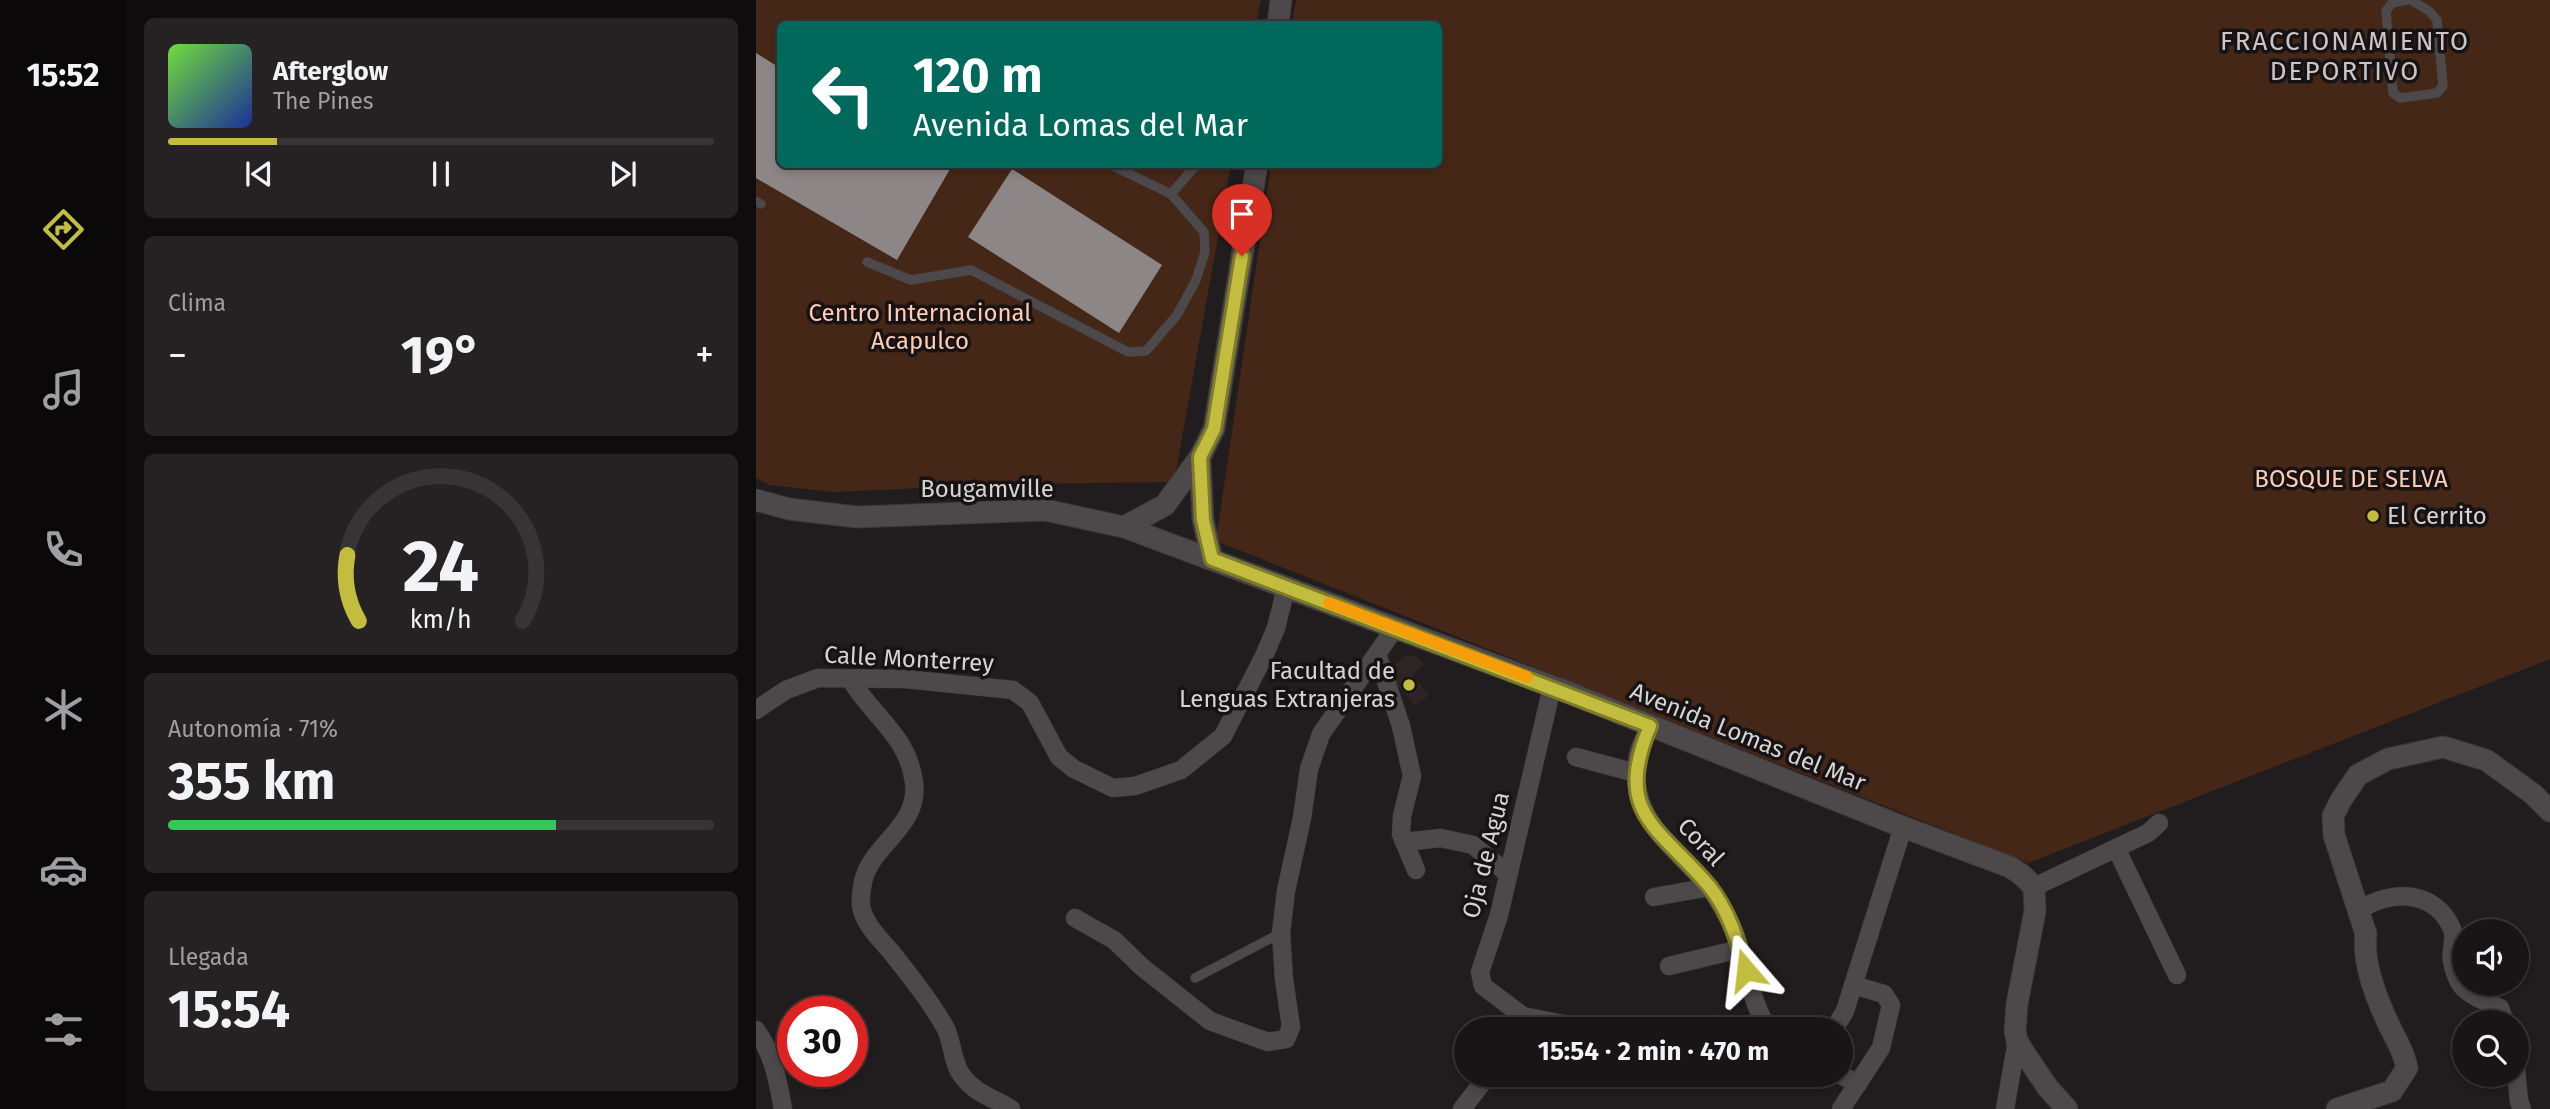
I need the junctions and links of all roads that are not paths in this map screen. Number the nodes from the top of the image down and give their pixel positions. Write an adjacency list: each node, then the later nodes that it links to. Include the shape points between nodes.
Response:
1 (1281, 0): 4 (main road)
2 (2409, 0): 3 (lane); 3 (lane, via 2437,20 2443,86 2437,93 2400,99 2393,93 2386,12)
3 (2391, 2)
4 (1278, 21)
5 (1117, 168): 8 (lane)
6 (1194, 168): 8 (lane)
7 (1256, 168): 10 (main road, via 1214,429)
8 (1171, 194): 9 (lane, via 1202,228 1205,252 1177,316 1146,351 1128,352 971,270 911,280)
9 (867, 262)
10 (1200, 457): 12 (main road, via 1165,506); 13 (main road, via 1203,520)
11 (756, 500): 12 (main road, Bougamville, via 857,517 1045,510)
12 (1124, 527): 13 (main road, Bougamville)
13 (1212, 559): 14 (main road, Avenida Lomas del Mar)
14 (1286, 588): 15 (main road, Avenida Lomas del Mar); 17 (street, Calle Monterrey, via 1265,656 1223,736 1181,770 1135,786 1113,788 1074,769 1059,757 1030,703 1013,690 928,681)
15 (1395, 628): 16 (street); 18 (main road, Avenida Lomas del Mar)
16 (1377, 654): 26 (street, via 1412,776 1402,816); 35 (street, via 1321,734 1309,769)
17 (852, 680): 19 (street, Calle Monterrey, via 812,678); 52 (street, via 908,753 915,785 912,811 867,870 862,910 946,1029 961,1075 979,1094)
18 (1552, 687): 20 (main road, Avenida Lomas del Mar); 29 (street, Oja de Agua)
19 (756, 710)
20 (1650, 726): 22 (street, Coral); 25 (main road, Avenida Lomas del Mar)
21 (1576, 757): 22 (street)
22 (1636, 773): 30 (street, Coral, via 1637,796 1645,813)
23 (2550, 811): 33 (main road, via 2486,760 2443,747 2388,759 2358,775 2333,816 2334,835)
24 (2159, 822): 27 (street)
25 (1903, 827): 31 (main road, Avenida Lomas del Mar, via 2010,867); 40 (street)
26 (1404, 842): 28 (street); 29 (street, via 1441,838 1474,845)
27 (2116, 848): 31 (street); 38 (street)
28 (1416, 870)
29 (1508, 874): 42 (street, Oja de Agua, via 1480,972 1483,986)
30 (1710, 887): 32 (street); 36 (street, Coral)
31 (2034, 887): 46 (main road, via 2035,911 2017,1004)
32 (1654, 897)
33 (2360, 910): 41 (street, via 2373,900 2402,896 2439,907 2454,931 2451,960 2460,984); 51 (main road, via 2374,989 2407,1068 2392,1091)
34 (1076, 918): 35 (street, via 1114,940 1210,1021 1268,1042 1286,1039 1291,1027)
35 (1281, 933): 39 (lane)
36 (1740, 949): 37 (street); 43 (street, Coral)
37 (1669, 966)
38 (2177, 975)
39 (1195, 978)
40 (1853, 985): 44 (street); 48 (street, via 1884,995 1891,1005 1881,1048)
41 (2500, 1010)
42 (1515, 1017)
43 (1763, 1017)
44 (1841, 1017)
45 (756, 1030): 53 (street, via 773,1065)
46 (2017, 1041): 56 (street); 57 (main road)
47 (1853, 1082): 48 (street)
48 (1857, 1084): 55 (street)
49 (1479, 1087): 54 (street)
50 (2518, 1087): 59 (street)
51 (2377, 1103): 58 (main road)
52 (1005, 1107)
53 (783, 1109)
54 (1462, 1109)
55 (1841, 1109)
56 (2005, 1109)
57 (2067, 1109)
58 (2337, 1109)
59 (2522, 1109)

